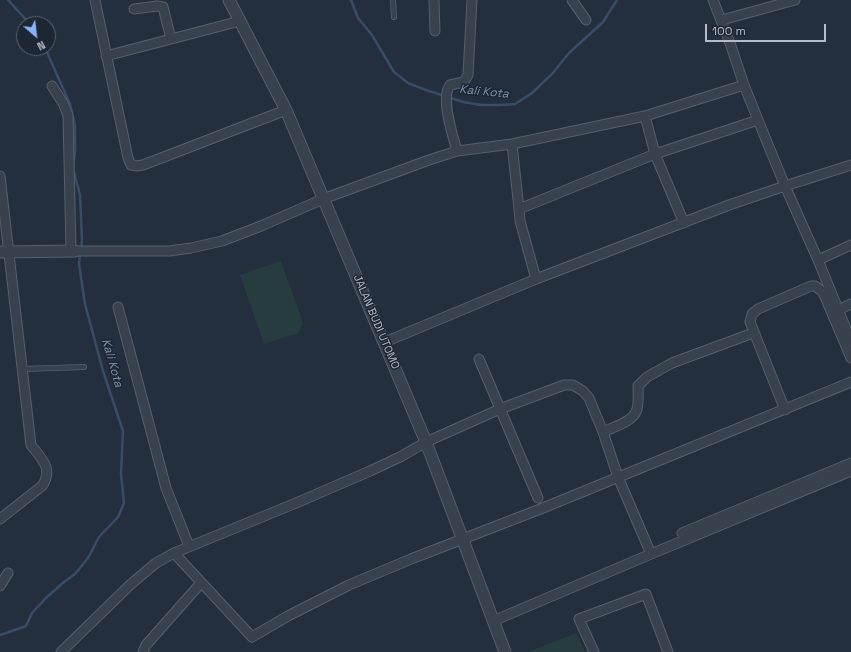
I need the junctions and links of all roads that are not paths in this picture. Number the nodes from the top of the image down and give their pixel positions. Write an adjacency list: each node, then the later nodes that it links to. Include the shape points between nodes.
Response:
1 (95, 0): 16 (street)
2 (229, 0): 13 (street, JALAN BUDI UTOMO)
3 (393, 0): 10 (lane)
4 (434, 0): 14 (street)
5 (472, 0): 23 (street, via 468,75 464,82 450,85 446,105)
6 (572, 0): 11 (street)
7 (713, 0): 12 (street)
8 (795, 0): 12 (street)
9 (134, 9): 15 (street, via 163,7)
10 (394, 17)
11 (586, 20)
12 (722, 20): 17 (street)
13 (240, 21): 15 (street); 19 (street, JALAN BUDI UTOMO)
14 (435, 31)
15 (171, 39): 16 (street)
16 (106, 56): 19 (street, via 131,165 143,165)
17 (744, 85): 20 (street); 21 (street)
18 (52, 86): 32 (street, via 64,103 68,121)
19 (286, 110): 28 (street, JALAN BUDI UTOMO)
20 (646, 116): 22 (street); 24 (street)
21 (758, 120): 24 (street); 27 (street)
22 (512, 144): 23 (street); 29 (street)
23 (457, 151): 28 (street)
24 (655, 154): 29 (street); 30 (street)
25 (851, 165): 27 (street)
26 (0, 176): 33 (street)
27 (785, 186): 30 (street); 34 (street)
28 (323, 199): 32 (street, via 222,241 191,248 168,251); 41 (street, JALAN BUDI UTOMO)
29 (519, 209): 35 (street)
30 (684, 223): 35 (street)
31 (851, 245): 34 (street)
32 (73, 251): 33 (street)
33 (4, 252): 45 (street)
34 (818, 260): 38 (street)
35 (536, 279): 41 (street)
36 (851, 304): 38 (street)
37 (118, 307): 58 (street, via 166,488)
38 (838, 310): 40 (street)
39 (753, 333): 42 (street, via 750,322 752,314 758,309 815,286 823,292); 48 (street); 49 (street, via 672,363 647,377 638,386 637,410 634,416)
40 (851, 341)
41 (385, 342): 50 (street, JALAN BUDI UTOMO)
42 (851, 358)
43 (479, 359): 47 (street)
44 (84, 367): 45 (lane)
45 (22, 369): 55 (street, via 31,445 42,459 48,474 42,486)
46 (851, 382): 48 (street)
47 (500, 409): 49 (street, via 555,388 573,385 589,398); 50 (street); 54 (street)
48 (785, 410): 53 (street)
49 (603, 432): 53 (street)
50 (426, 442): 57 (street, JALAN BUDI UTOMO); 58 (street, via 370,471)
51 (851, 463): 56 (street)
52 (851, 471): 60 (street)
53 (618, 477): 57 (street); 60 (street)
54 (538, 498)
55 (0, 519)
56 (682, 532)
57 (463, 540): 62 (street, via 349,585 252,637); 64 (street, JALAN BUDI UTOMO)
58 (189, 546): 59 (street)
59 (174, 553): 62 (street); 65 (street, via 156,563 131,584)
60 (651, 554): 64 (street)
61 (8, 573): 63 (street)
62 (201, 583): 66 (street, via 151,639)
63 (0, 586)
64 (493, 622): 67 (street, JALAN BUDI UTOMO)
65 (61, 652)
66 (143, 652)
67 (505, 652)
68 (594, 652): 69 (street, via 579,619 646,594)
69 (668, 652)

